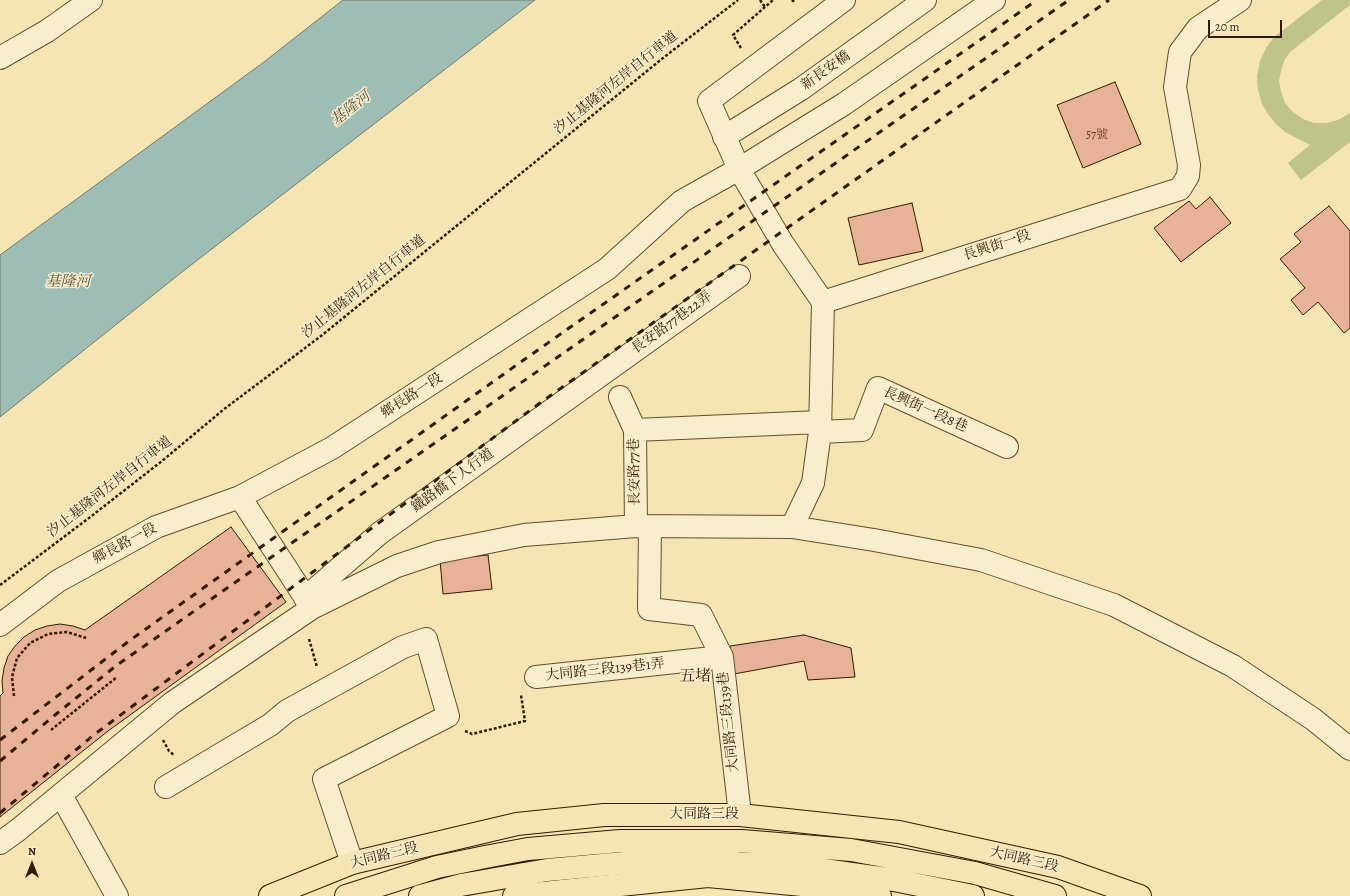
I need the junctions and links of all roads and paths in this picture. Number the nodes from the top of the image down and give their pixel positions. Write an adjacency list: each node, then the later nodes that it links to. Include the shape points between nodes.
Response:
1 (91, 0): 11 (street, via 47,31)
2 (738, 0): 24 (path, 汐止基隆河左岸自行車道, via 321,336)
3 (760, 0): 9 (path)
4 (773, 0): 9 (path)
5 (844, 0): 12 (street, via 709,101)
6 (926, 0): 12 (street, 新長安橋, via 801,89)
7 (994, 0): 13 (street, 鄉長路一段, via 844,104)
8 (1240, 0): 15 (street, 長興街一段, via 1198,28 1180,52 1176,87 1189,165 1188,176 1180,189)
9 (765, 7): 10 (path, via 733,34)
10 (744, 52)
11 (0, 58)
12 (724, 137): 13 (street)
13 (739, 170): 15 (street, via 783,244); 21 (street, 鄉長路一段, via 682,201 601,273 332,448)
14 (738, 276): 16 (street, 長安路77巷22弄)
15 (823, 302): 18 (street)
16 (606, 371): 25 (street, 鐵路橋下人行道, via 380,534)
17 (620, 397): 19 (street, 長安路77巷)
18 (820, 427): 19 (street); 20 (street, 長興街一段8巷, via 862,430 878,388); 23 (street, via 813,482)
19 (635, 430): 22 (street, 長安路77巷)
20 (1007, 447)
21 (240, 497): 25 (street); 27 (street, 鄉長路一段, via 156,526 58,581)
22 (643, 526): 23 (street); 25 (street, via 524,535 439,552 397,566); 26 (street, 長安路77巷)
23 (792, 527): 37 (street, via 981,560 1114,605 1233,666 1313,718)
24 (0, 585)
25 (306, 608): 32 (path, via 319,675 319,688); 35 (street, via 172,703)
26 (649, 609): 29 (street, 大同路三段139巷, via 701,615)
27 (0, 625)
28 (86, 638): 33 (path, via 67,632 48,634 30,643 17,658 12,676)
29 (722, 657): 31 (street, 大同路三段139巷1弄); 41 (street, 大同路三段139巷)
30 (118, 677): 36 (path)
31 (536, 677): 34 (path, via 523,682 520,690 525,721 472,734 459,728)
32 (327, 689): 34 (street, via 403,647 426,639); 38 (street)
33 (14, 696)
34 (448, 716): 43 (street, via 324,779)
35 (151, 721): 38 (path, via 169,751); 40 (street)
36 (51, 730)
37 (1350, 748)
38 (195, 770): 39 (street)
39 (166, 787)
40 (61, 795): 42 (street); 45 (street)
41 (740, 815): 43 (main road, 大同路三段, via 604,815 516,824); 53 (main road, 大同路三段, via 899,832 1058,867)
42 (0, 843)
43 (352, 863): 46 (main road, 大同路三段)
44 (853, 893): 49 (main road, via 708,876); 50 (main road)
45 (117, 896)
46 (270, 896)
47 (346, 896): 52 (main road, via 437,867 528,849 620,841 742,841 851,850 975,873)
48 (420, 896): 51 (main road, via 461,885 547,870 668,859 803,867 894,880)
49 (514, 896)
50 (880, 896)
51 (973, 896)
52 (1055, 896)
53 (1140, 896)

